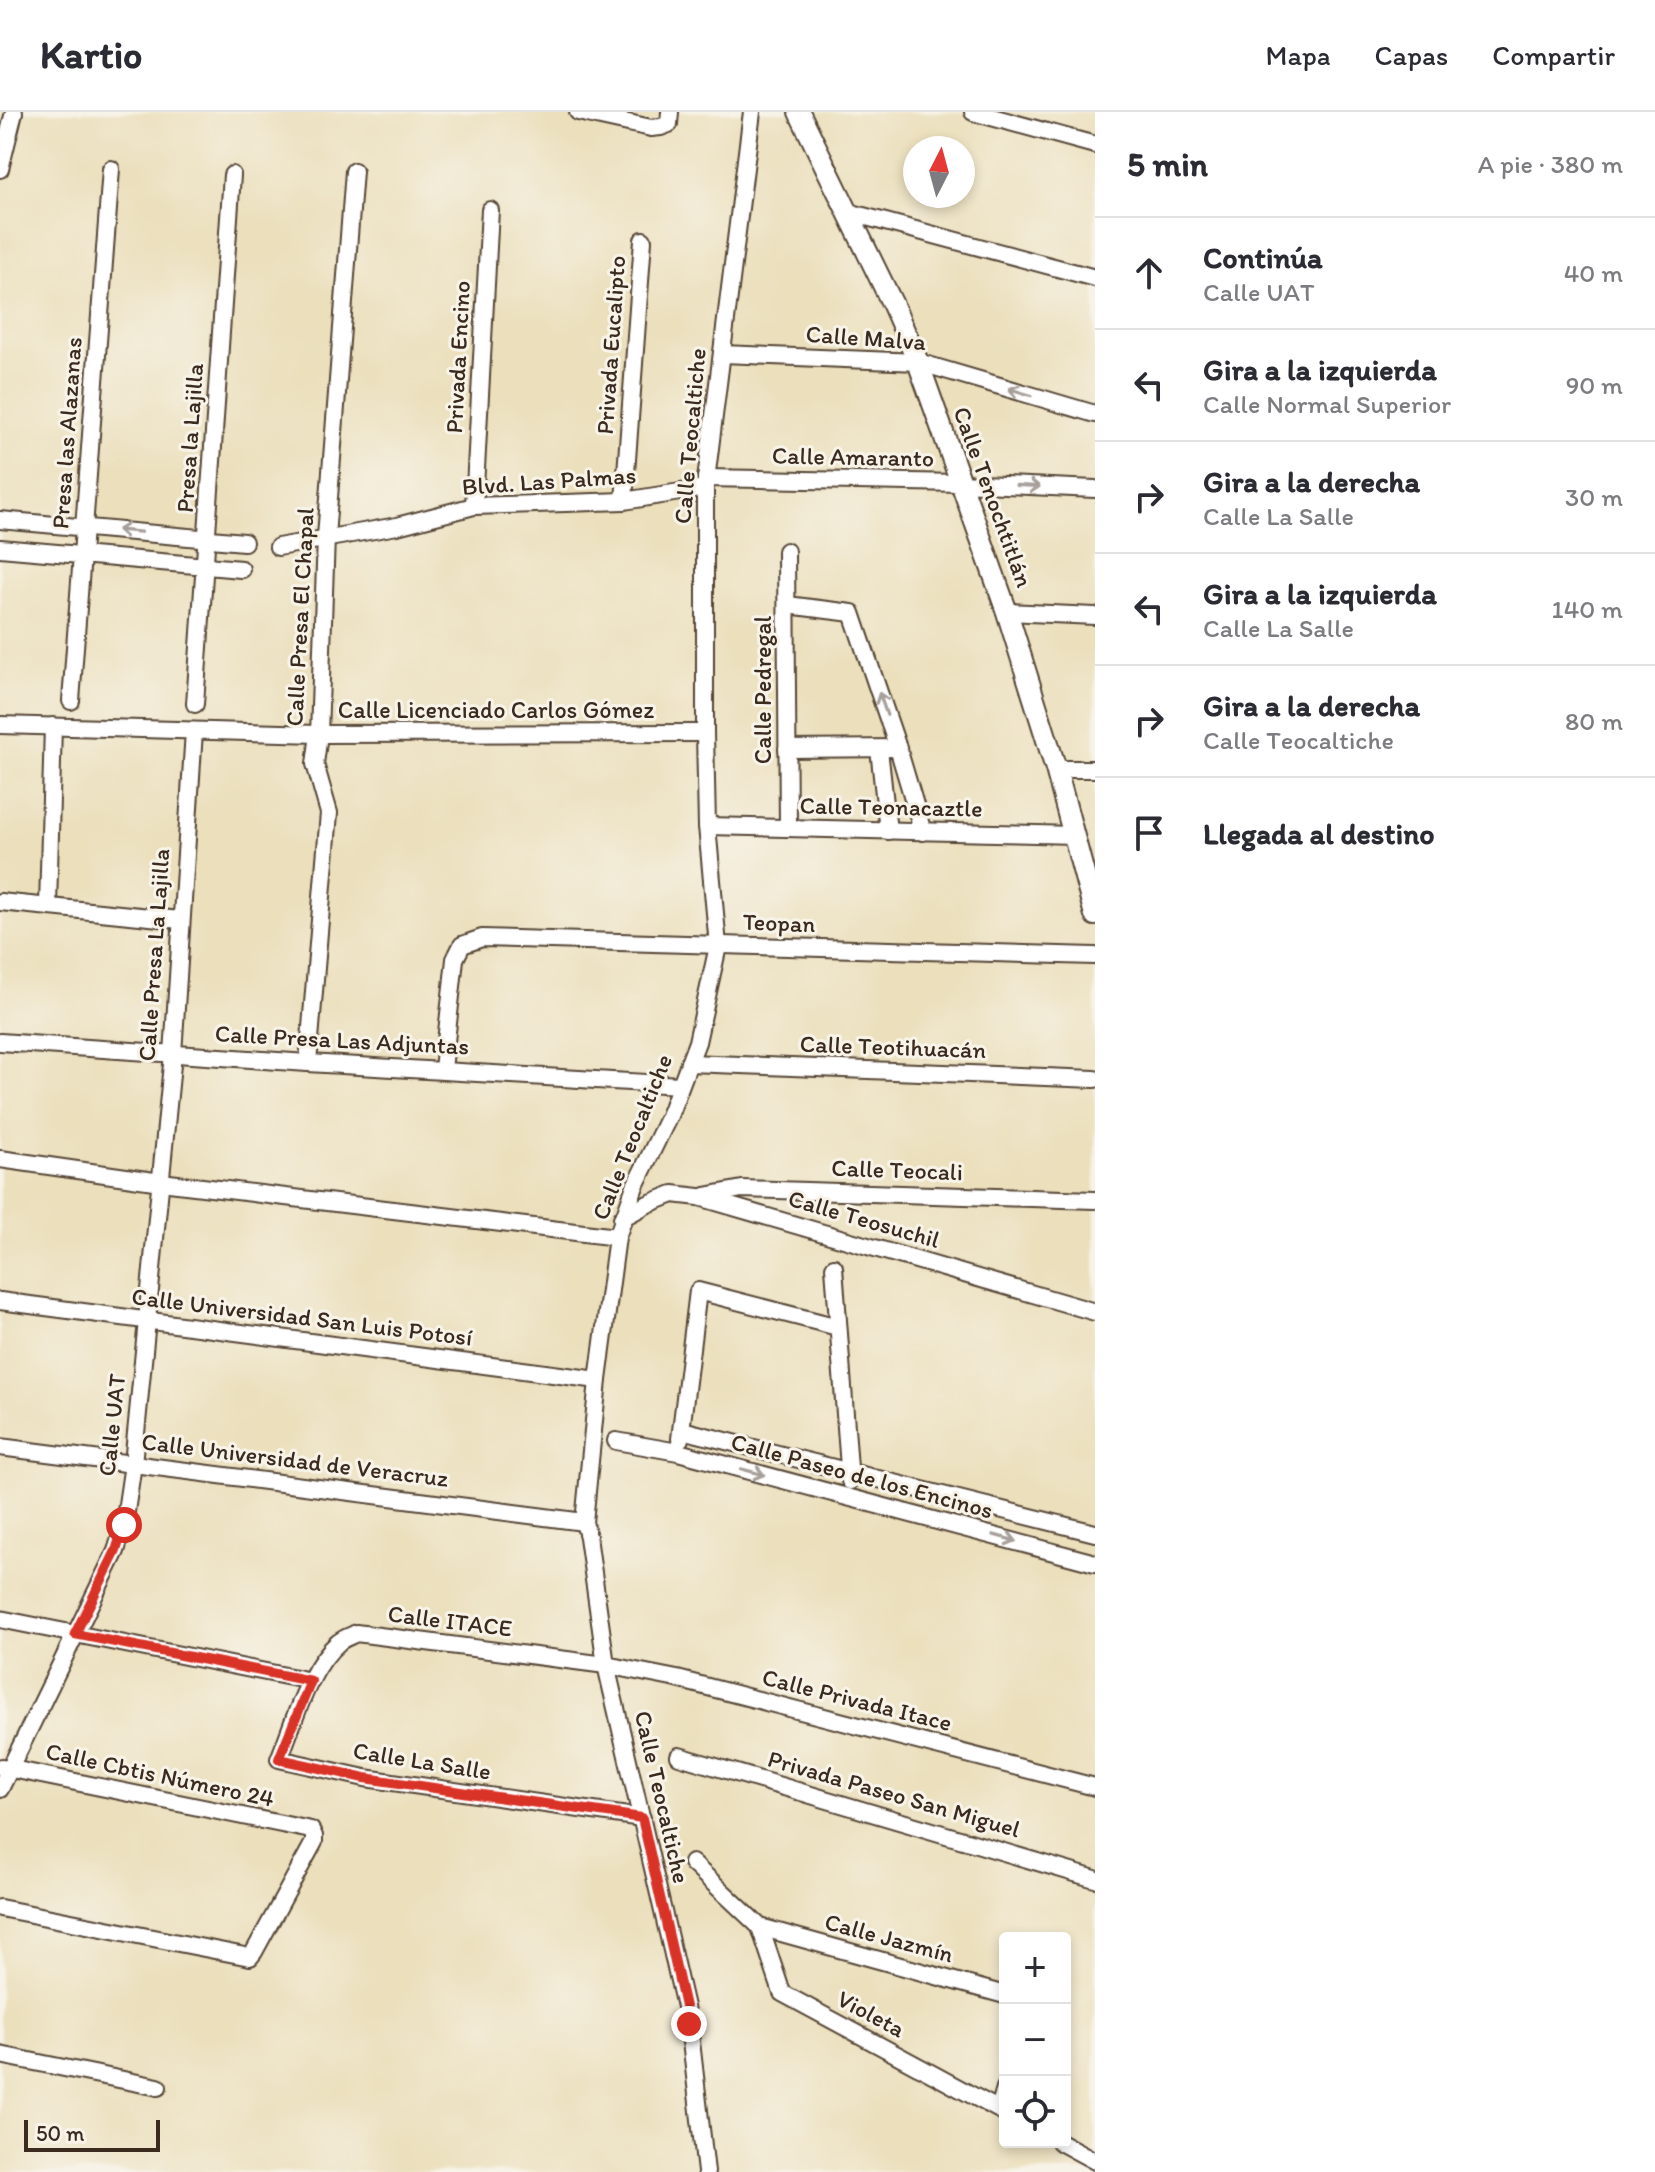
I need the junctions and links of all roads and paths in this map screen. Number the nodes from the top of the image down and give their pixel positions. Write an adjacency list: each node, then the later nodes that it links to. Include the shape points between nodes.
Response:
1 (14, 112): 8 (street)
2 (578, 112): 3 (street, via 651,128 669,124)
3 (670, 112)
4 (752, 112): 16 (street, Calle Teocaltiche)
5 (799, 112): 13 (street, Calle Tenochtitlán)
6 (973, 112): 7 (street)
7 (1095, 145)
8 (0, 169)
9 (111, 169): 25 (street, Presa las Alazanas)
10 (354, 171): 26 (street, Calle Presa El Chapal)
11 (232, 175): 27 (street, Presa la Lajilla)
12 (490, 210): 23 (street, Privada Encino)
13 (848, 212): 15 (street); 17 (street, Calle Tenochtitlán)
14 (643, 240): 22 (street, Privada Eucalipto)
15 (1095, 278)
16 (722, 354): 17 (street, Calle Malva); 19 (street, Calle Teocaltiche)
17 (918, 362): 18 (street, Calle Malva, one-way to 17); 20 (street, Calle Tenochtitlán)
18 (1095, 414)
19 (706, 483): 20 (street, Calle Amaranto); 22 (street, Blvd. Las Palmas); 43 (street, Calle Teocaltiche)
20 (961, 483): 21 (street, Calle Amaranto, one-way to 21); 36 (street, Calle Tenochtitlán)
21 (1095, 489)
22 (624, 501): 23 (street, Blvd. Las Palmas)
23 (474, 506): 26 (street, Blvd. Las Palmas)
24 (0, 520): 25 (street)
25 (84, 527): 27 (street, one-way to 25); 32 (street, Presa las Alazanas)
26 (326, 537): 29 (street, Blvd. Las Palmas); 44 (street, Calle Presa El Chapal)
27 (206, 538): 28 (street); 33 (street, Presa la Lajilla)
28 (244, 542)
29 (278, 547)
30 (0, 548): 32 (street)
31 (786, 551): 35 (street, Calle Pedregal)
32 (82, 555): 33 (street); 38 (street, Presa las Alazanas)
33 (205, 566): 34 (street); 39 (street, Presa la Lajilla)
34 (241, 569)
35 (787, 605): 45 (street, one-way to 35, via 852,613); 46 (street, Calle Pedregal)
36 (1007, 612): 37 (street); 48 (street, Calle Tenochtitlán)
37 (1095, 616)
38 (71, 701)
39 (195, 704)
40 (0, 725): 41 (street, Calle Licenciado Carlos Gómez)
41 (53, 726): 42 (street, Calle Licenciado Carlos Gómez); 57 (street)
42 (194, 731): 44 (street, Calle Licenciado Carlos Gómez); 59 (street, Calle Presa La Lajilla)
43 (705, 733): 44 (street, Calle Licenciado Carlos Gómez); 50 (street, Calle Teocaltiche)
44 (319, 734): 64 (street, Calle Presa El Chapal, via 315,764 329,813)
45 (898, 748): 47 (street); 53 (street)
46 (787, 749): 47 (street); 51 (street, Calle Pedregal)
47 (879, 749): 52 (street)
48 (1056, 769): 49 (street); 54 (street, Calle Tenochtitlán)
49 (1095, 769)
50 (707, 826): 51 (street, Calle Teonacaztle); 60 (street, Calle Teocaltiche)
51 (788, 828): 52 (street, Calle Teonacaztle)
52 (888, 831): 53 (street, Calle Teonacaztle)
53 (923, 832): 54 (street, Calle Teonacaztle)
54 (1074, 835): 55 (street, Calle Tenochtitlán)
55 (1092, 893): 58 (street, Calle Tenochtitlán)
56 (0, 902): 57 (street)
57 (48, 906): 59 (street)
58 (1095, 915)
59 (180, 920): 63 (street, Calle Presa La Lajilla)
60 (718, 946): 61 (street, Teopan); 65 (street, Calle Teocaltiche); 66 (street, Teopan, via 482,938 462,945 455,959)
61 (1095, 956)
62 (0, 1042): 63 (street, Calle Presa Las Adjuntas)
63 (173, 1054): 64 (street, Calle Presa Las Adjuntas); 70 (street, Calle Presa La Lajilla)
64 (308, 1063): 66 (street, Calle Presa Las Adjuntas)
65 (689, 1063): 67 (street, Calle Teotihuacán); 68 (street, Calle Teocaltiche)
66 (443, 1069): 68 (street, Calle Presa Las Adjuntas)
67 (1095, 1079)
68 (680, 1085): 73 (street, Calle Teocaltiche)
69 (0, 1159): 70 (street)
70 (161, 1182): 74 (street); 78 (street, Calle UAT)
71 (699, 1197): 72 (street, Calle Teocali, via 742,1189); 73 (street, Calle Teosuchil, via 673,1194); 77 (street, Calle Teosuchil)
72 (1095, 1200)
73 (622, 1218): 74 (street, Calle Teocaltiche)
74 (617, 1237): 80 (street, Calle Teocaltiche)
75 (834, 1267): 79 (street)
76 (0, 1301): 78 (street, Calle Universidad San Luis Potosí)
77 (1095, 1312)
78 (147, 1321): 80 (street, Calle Universidad San Luis Potosí); 85 (street, Calle UAT)
79 (838, 1327): 81 (street, via 698,1291); 86 (street)
80 (598, 1380): 88 (street, Calle Teocaltiche)
81 (682, 1430): 84 (street); 86 (street, Calle Paseo de los Encinos)
82 (616, 1441): 84 (street, Calle Paseo de los Encinos)
83 (0, 1447): 85 (street, Calle Universidad de Veracruz)
84 (678, 1452): 87 (street, Calle Paseo de los Encinos, one-way to 87)
85 (133, 1464): 88 (street, Calle Universidad de Veracruz); 92 (street, Calle UAT, via 121,1539)
86 (849, 1472): 87 (street); 89 (street, Calle Paseo de los Encinos)
87 (853, 1498): 90 (street, Calle Paseo de los Encinos, one-way to 90)
88 (584, 1522): 93 (street, Calle Teocaltiche)
89 (1091, 1532): 90 (street)
90 (1088, 1561)
91 (0, 1619): 92 (street)
92 (75, 1634): 94 (street); 96 (street, Calle UAT)
93 (606, 1665): 94 (street, Calle ITACE, via 356,1633 340,1641); 97 (street, Calle Privada Itace); 99 (street, Calle Teocaltiche)
94 (311, 1681): 99 (street, Calle La Salle, via 279,1759 365,1778)
95 (679, 1756): 101 (street, Privada Paseo San Miguel)
96 (5, 1767): 98 (street, Calle UAT); 102 (street, Calle Cbtis Número 24, via 311,1830 314,1842 250,1957)
97 (1095, 1787)
98 (0, 1789)
99 (642, 1818): 110 (street, Calle Teocaltiche, via 689,2024)
100 (692, 1863): 103 (street)
101 (1095, 1879)
102 (0, 1908)
103 (760, 1927): 104 (street, Calle Jazmín); 107 (street, Violeta, via 782,1993)
104 (999, 1993)
105 (0, 2055): 106 (street)
106 (158, 2087)
107 (999, 2109)
108 (1071, 2148): 109 (street)
109 (1095, 2161)
110 (706, 2172)

